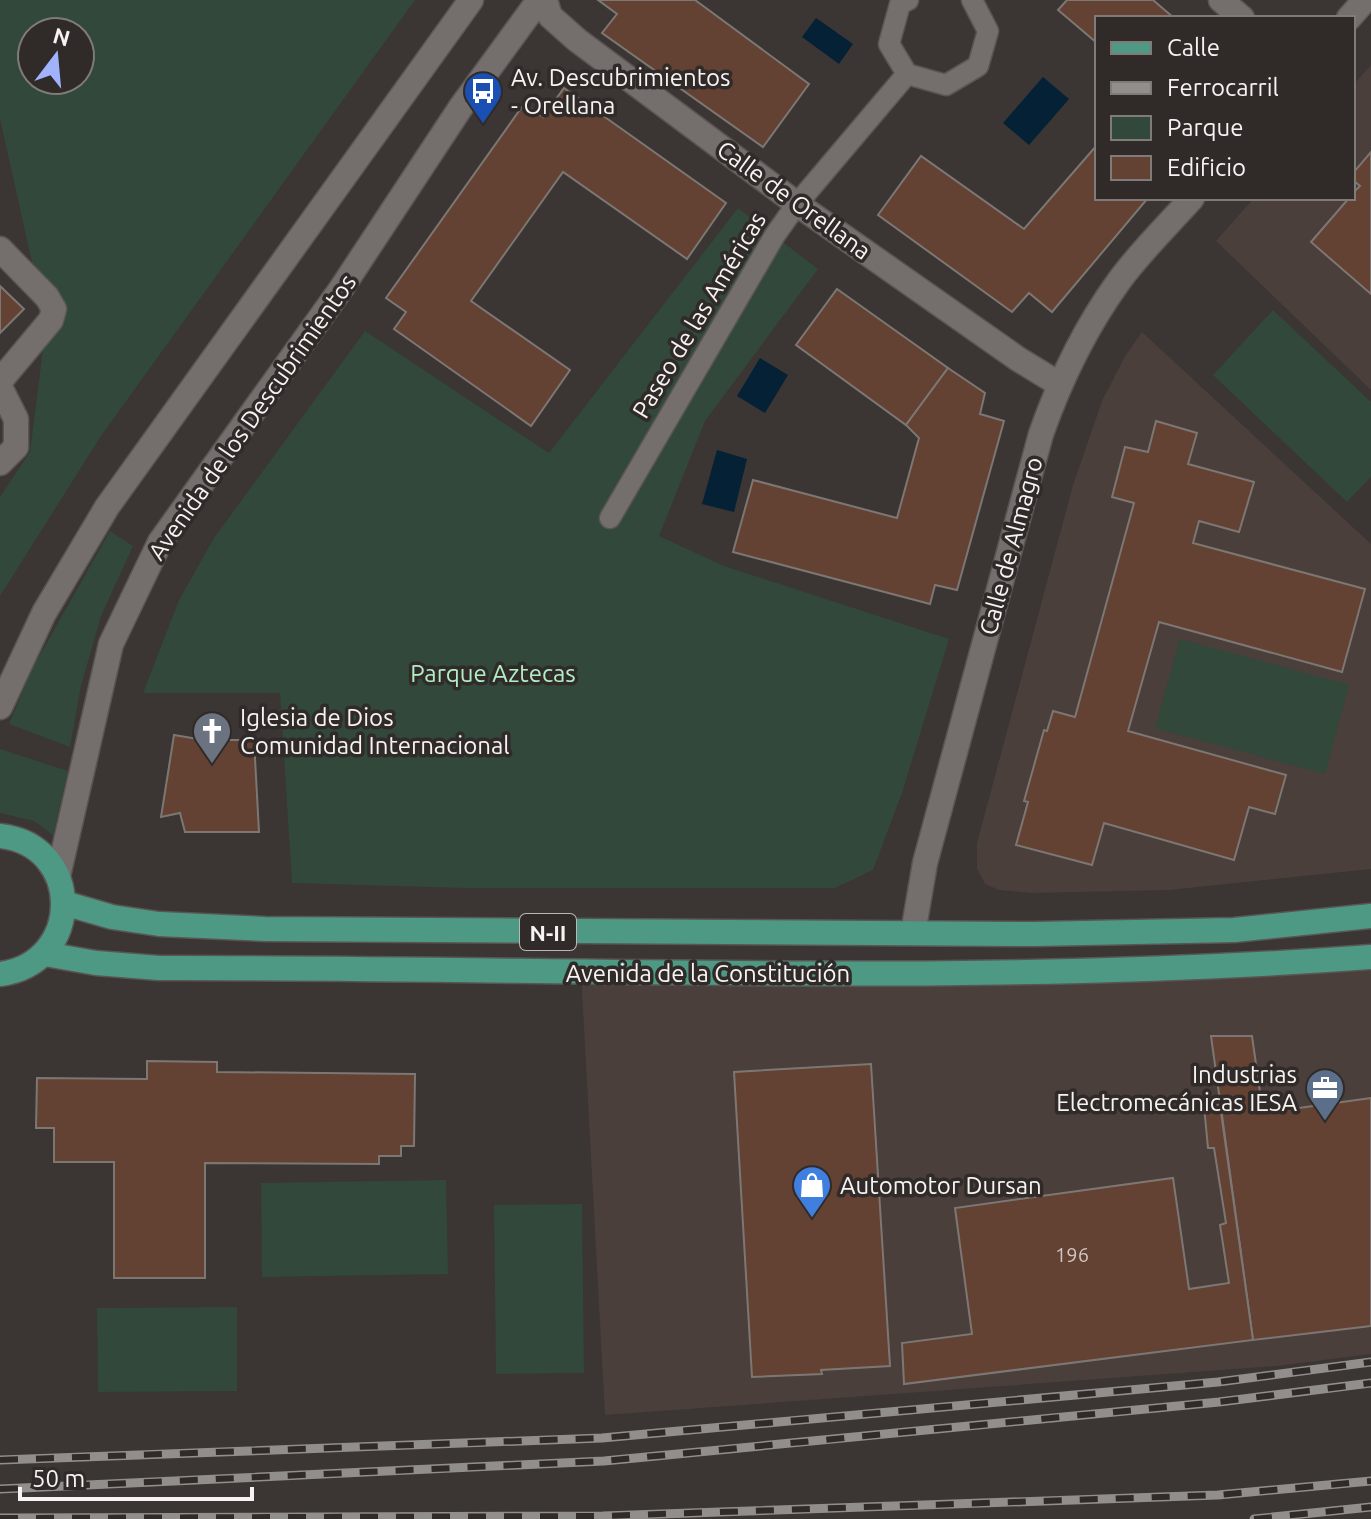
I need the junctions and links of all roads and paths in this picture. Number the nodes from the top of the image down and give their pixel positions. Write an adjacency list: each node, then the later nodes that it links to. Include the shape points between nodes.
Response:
1 (471, 0): 17 (street, via 107,507 44,613)
2 (542, 0): 11 (street, Calle de Orellana, via 550,16 577,40); 19 (street, Avenida de los Descubrimientos, via 461,107 341,289 160,542 111,644)
3 (908, 0): 9 (street, via 900,4 889,44)
4 (972, 0): 9 (street, via 988,31 978,66 946,85)
5 (1221, 0): 7 (street)
6 (1365, 0): 8 (street)
7 (1240, 16)
8 (1351, 16)
9 (907, 74): 11 (street, Paseo de las Américas)
10 (1190, 200): 14 (street, Calle de Almagro, via 1120,280)
11 (797, 204): 14 (street, Calle de Orellana); 16 (street, Paseo de las Américas)
12 (0, 249): 13 (street, via 54,309)
13 (0, 384): 15 (street, via 16,419 16,447)
14 (1059, 384): 22 (street, Calle de Almagro, via 925,863)
15 (0, 463)
16 (610, 518)
17 (0, 707)
18 (0, 836): 19 (main road, via 33,847)
19 (58, 876): 20 (main road)
20 (64, 903): 22 (main road, Avenida de la Constitución / N-II, via 159,924 265,929); 23 (main road, via 58,933)
21 (1371, 916): 22 (main road, Avenida de la Constitución / N-II, via 1234,930)
22 (913, 933)
23 (45, 954): 24 (main road, Avenida de la Constitución / N-II, via 159,968 896,974 1240,967); 25 (main road, via 26,968)
24 (1371, 957)
25 (0, 974)

